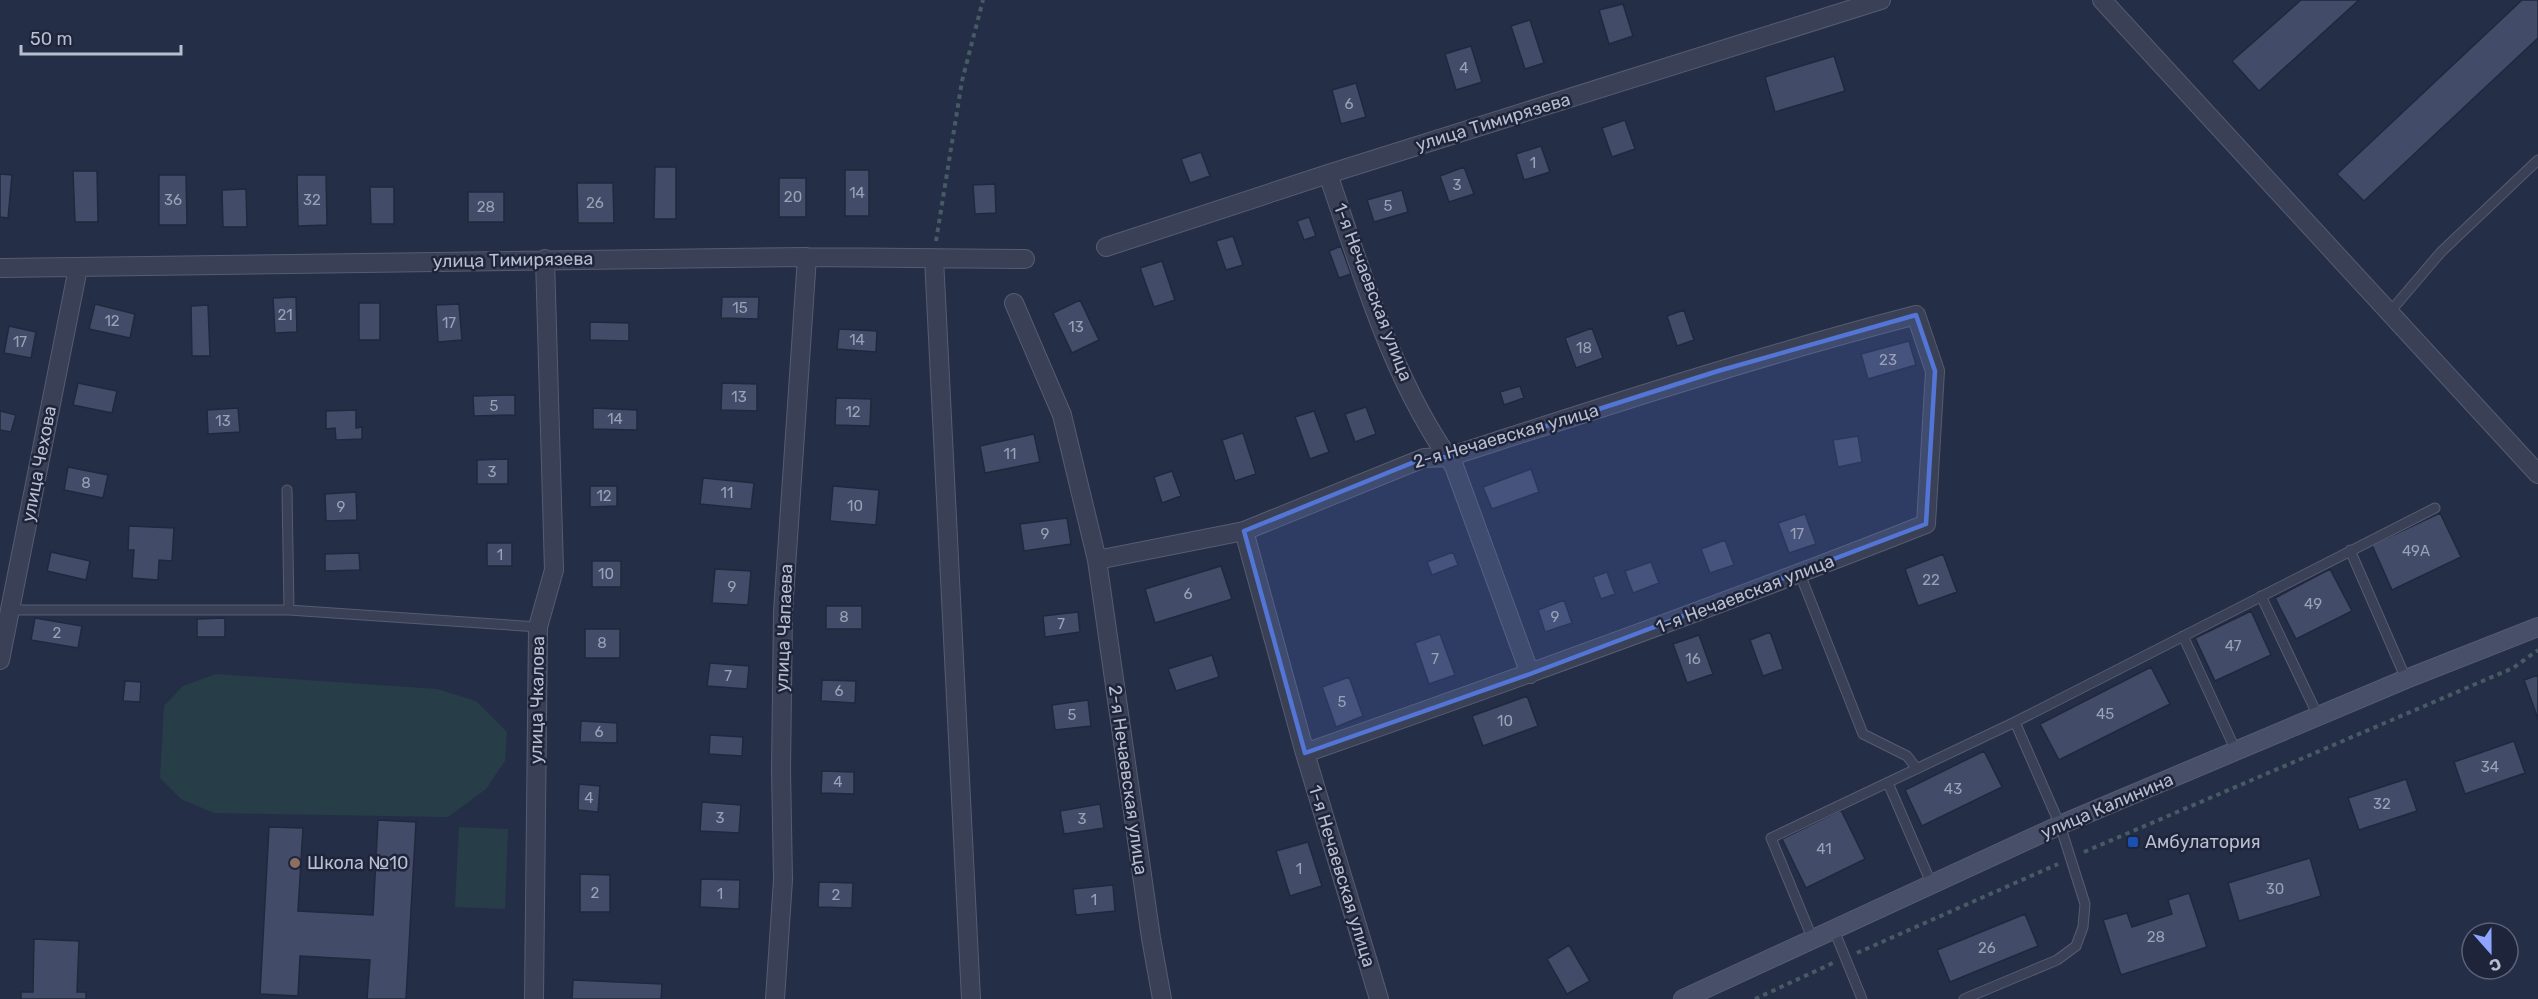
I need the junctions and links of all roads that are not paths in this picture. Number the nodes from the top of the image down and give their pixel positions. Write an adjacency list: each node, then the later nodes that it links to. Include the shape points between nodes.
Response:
1 (1881, 0): 4 (street, улица Тимирязева)
2 (2102, 0): 13 (street)
3 (2538, 160): 13 (lane, via 2441,252)
4 (1328, 174): 5 (street, улица Тимирязева); 14 (street, 1-я Нечаевская улица, via 1401,371 1438,446)
5 (1106, 247)
6 (807, 257): 7 (street, улица Тимирязева); 9 (street, улица Тимирязева); 43 (street, улица Чапаева, via 783,612 783,879)
7 (934, 258): 8 (street, улица Тимирязева); 44 (street)
8 (1025, 259)
9 (545, 260): 11 (street, улица Тимирязева); 26 (street, улица Чкалова, via 554,570)
10 (0, 268): 11 (street, улица Тимирязева)
11 (78, 268): 24 (street, улица Чехова)
12 (1014, 303): 21 (street, 2-я Нечаевская улица, via 1062,415)
13 (2389, 313): 15 (street)
14 (1448, 457): 18 (street, 2-я Нечаевская улица, via 1718,370 1916,315 1935,371); 19 (street, 2-я Нечаевская улица, via 1425,458); 30 (street, 1-я Нечаевская улица)
15 (2538, 474)
16 (287, 490): 25 (lane)
17 (2436, 508): 20 (lane)
18 (1926, 524): 22 (street, 1-я Нечаевская улица)
19 (1244, 531): 21 (street, 2-я Нечаевская улица); 35 (street, 1-я Нечаевская улица)
20 (2350, 550): 23 (lane); 31 (lane)
21 (1097, 560): 45 (street, 2-я Нечаевская улица)
22 (1800, 574): 30 (street, 1-я Нечаевская улица); 36 (lane, via 1863,734 1907,756)
23 (2261, 596): 28 (lane); 32 (lane)
24 (11, 610): 25 (lane); 29 (street, улица Чехова)
25 (289, 610): 26 (lane)
26 (538, 627): 42 (street, улица Чкалова)
27 (2538, 627): 31 (main road, улица Калинина)
28 (2183, 636): 33 (lane); 34 (lane)
29 (0, 660)
30 (1530, 675): 35 (street, 1-я Нечаевская улица)
31 (2406, 679): 32 (main road, улица Калинина)
32 (2318, 716): 34 (main road, улица Калинина)
33 (2015, 722): 36 (lane); 38 (lane)
34 (2236, 751): 38 (main road, улица Калинина)
35 (1305, 753): 46 (street, 1-я Нечаевская улица)
36 (1917, 769): 37 (lane)
37 (1888, 783): 39 (lane); 41 (lane, via 1771,838)
38 (2060, 825): 39 (main road, улица Калинина); 49 (lane, via 2085,904 2084,927 2076,946 2057,960)
39 (1932, 885): 40 (main road, улица Калинина)
40 (1834, 930): 41 (main road, улица Калинина); 48 (lane)
41 (1813, 940): 47 (main road, улица Калинина)
42 (534, 999)
43 (775, 999)
44 (971, 999)
45 (1162, 999)
46 (1378, 999)
47 (1683, 999)
48 (1862, 999)
49 (1964, 999)

